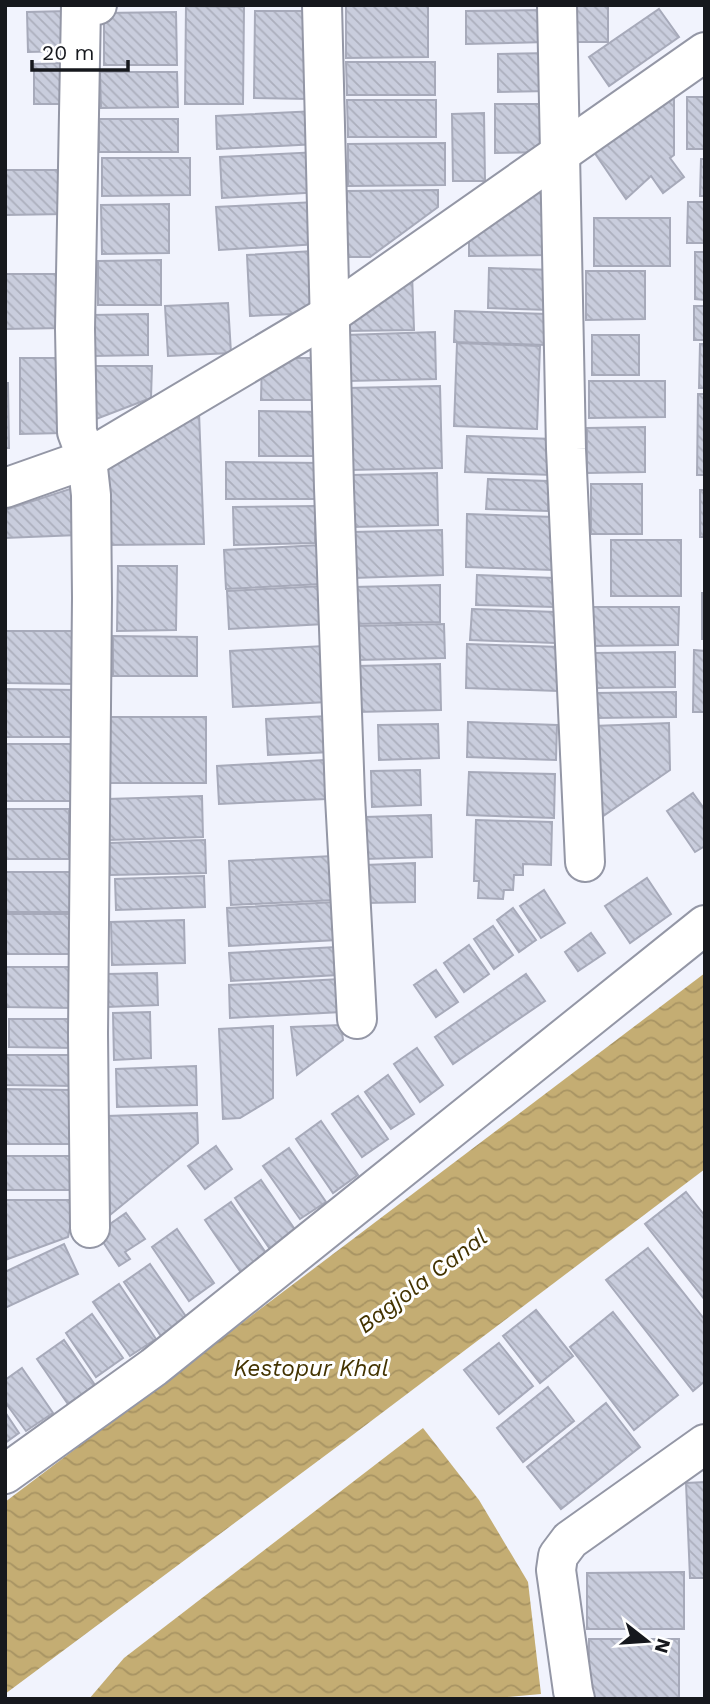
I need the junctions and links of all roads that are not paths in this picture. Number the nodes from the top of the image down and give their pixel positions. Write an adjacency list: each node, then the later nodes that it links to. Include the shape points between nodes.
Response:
1 (69, 5): 5 (street)
2 (97, 5): 5 (street)
3 (321, 5): 8 (street)
4 (557, 5): 7 (street)
5 (81, 6): 9 (street, via 75,329 77,432)
6 (705, 52): 7 (street)
7 (560, 153): 8 (street); 11 (street, via 566,449)
8 (331, 314): 9 (street); 13 (street, via 334,501)
9 (87, 459): 10 (street); 14 (street, via 92,598)
10 (5, 488)
11 (585, 863)
12 (705, 926): 16 (street, via 164,1359)
13 (357, 1019)
14 (90, 1228)
15 (705, 1444): 17 (street, via 570,1540 558,1556 556,1570)
16 (5, 1474)
17 (575, 1699)

